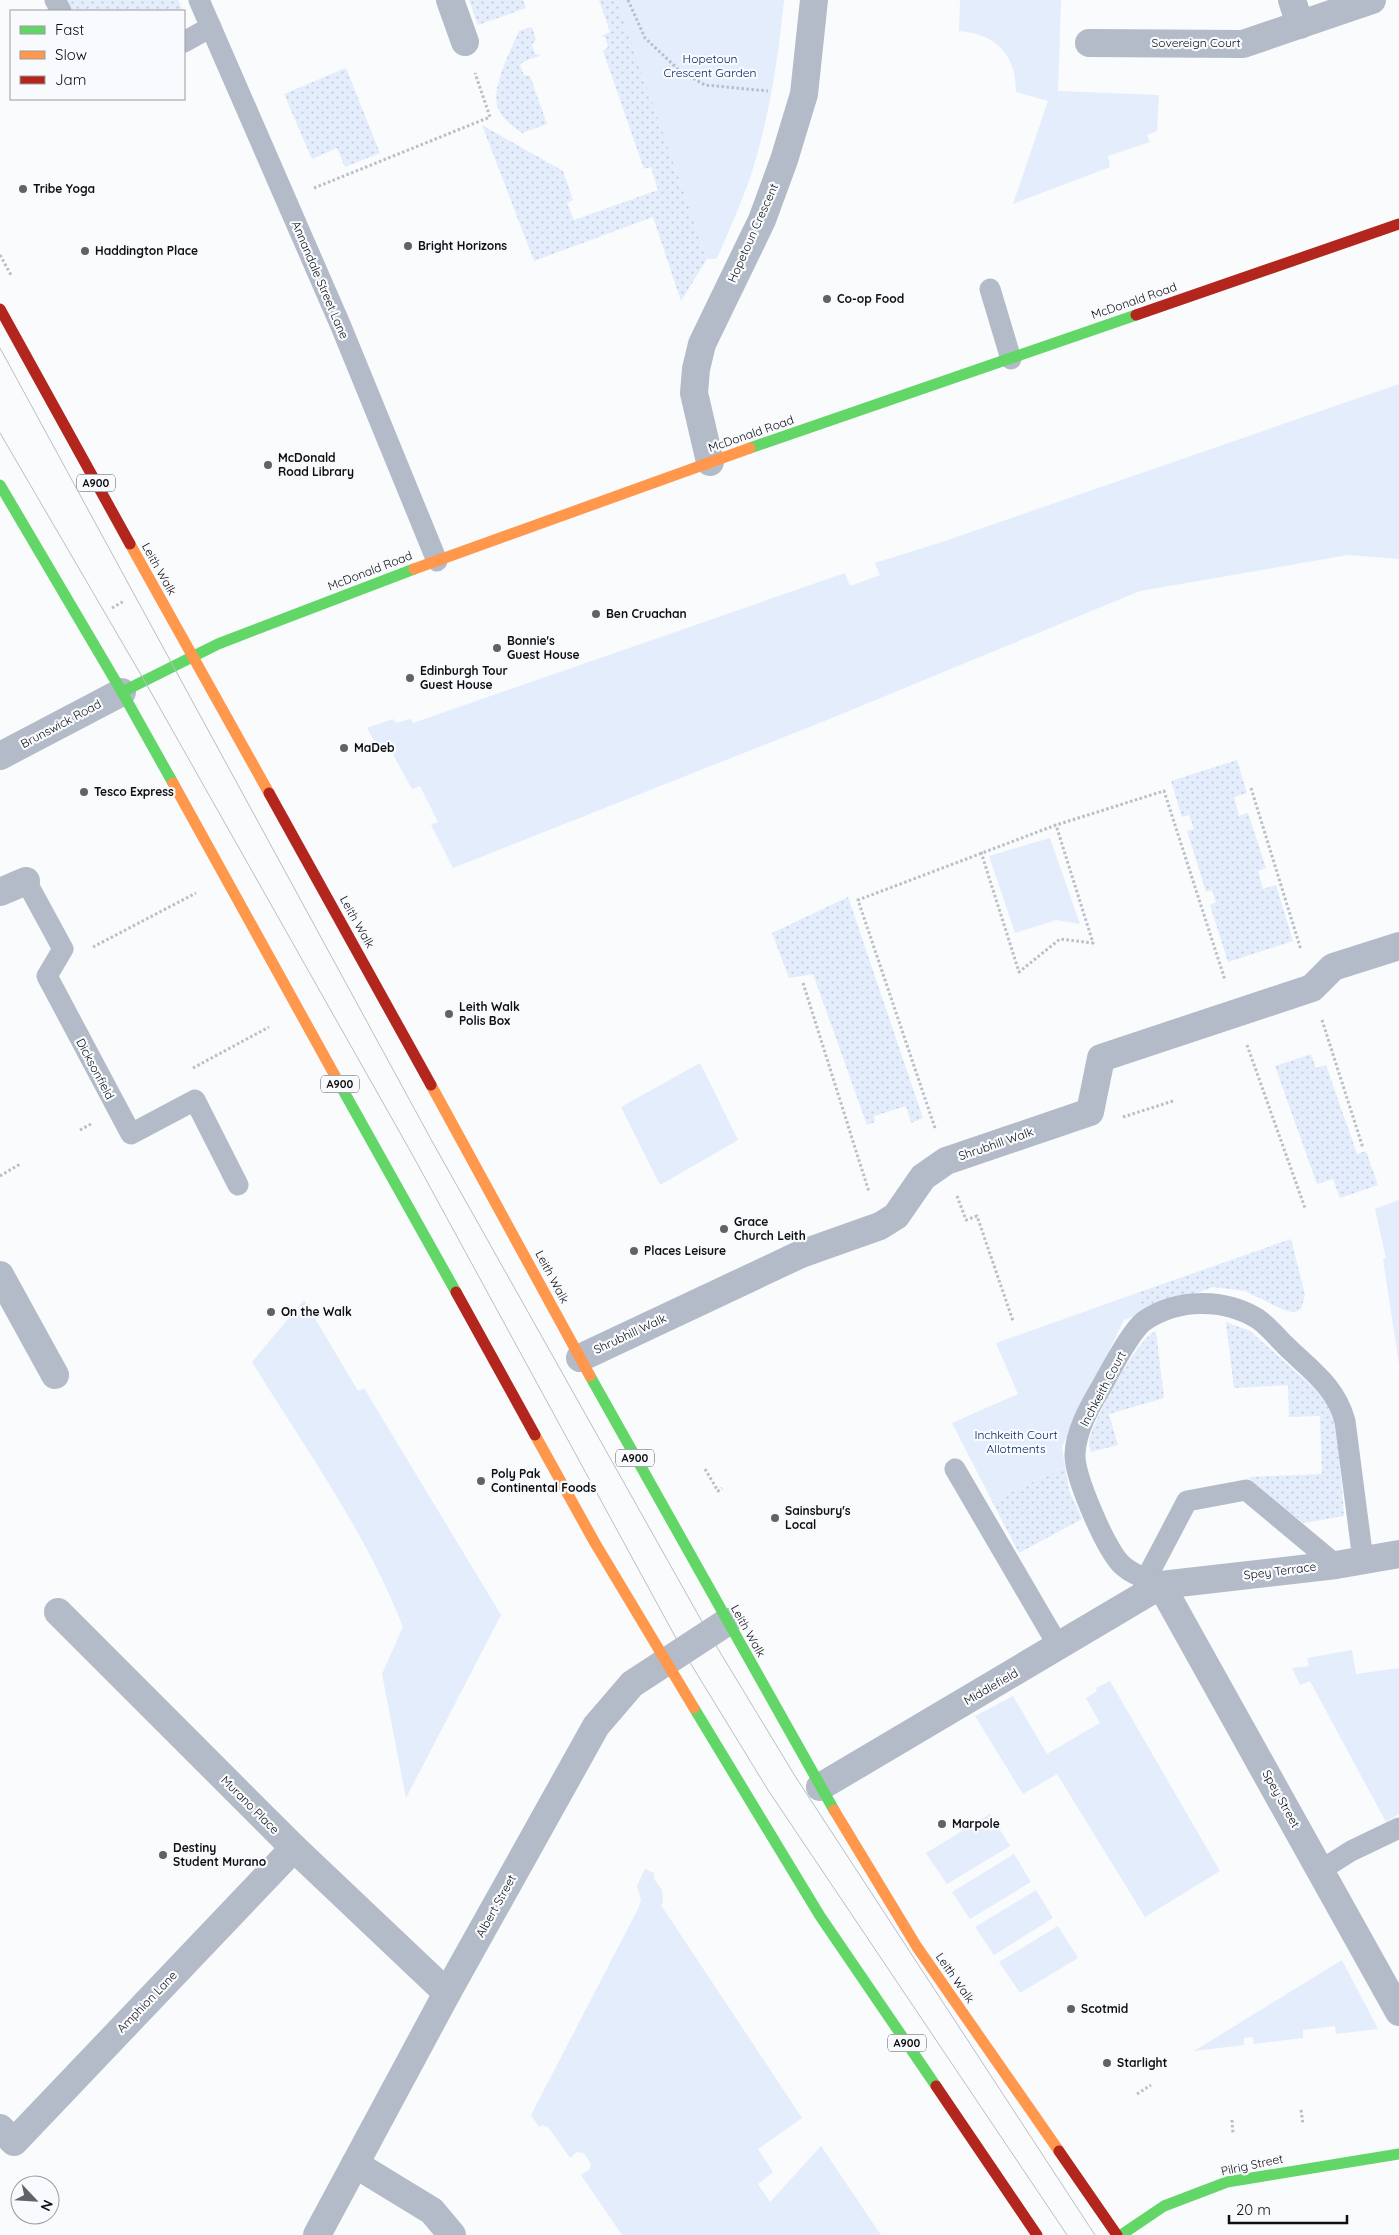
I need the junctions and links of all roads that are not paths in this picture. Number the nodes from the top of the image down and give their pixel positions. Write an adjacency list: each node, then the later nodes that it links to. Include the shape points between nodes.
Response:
1 (199, 0): 6 (lane, Annandale Street Lane)
2 (450, 0): 8 (street)
3 (814, 0): 14 (street, Hopetoun Crescent, via 804,94 784,160 762,220 702,344 696,369 694,393)
4 (1372, 0): 5 (street, Sovereign Court)
5 (1296, 12): 9 (street, Sovereign Court, via 1243,44)
6 (211, 27): 7 (lane); 16 (lane, Annandale Street Lane)
7 (185, 41)
8 (465, 42)
9 (1089, 43)
10 (1399, 224): 13 (main road, McDonald Road)
11 (990, 289): 13 (lane)
12 (0, 309): 17 (main road, Leith Walk / A900)
13 (1011, 359): 14 (main road, McDonald Road)
14 (710, 462): 16 (main road, McDonald Road)
15 (0, 485): 18 (main road, A900)
16 (437, 561): 17 (main road, McDonald Road)
17 (194, 656): 18 (main road, McDonald Road); 25 (main road, Leith Walk / A900)
18 (122, 692): 19 (street, Brunswick Road); 35 (main road, A900, via 595,1543)
19 (0, 756)
20 (26, 881): 21 (street); 23 (lane, Dicksonfield, via 63,949 47,976 131,1134 195,1100)
21 (0, 892)
22 (1399, 946): 25 (street, Shrubhill Walk, via 1333,967 1312,988 1101,1058 1090,1112 946,1161 923,1177 896,1216 880,1226 801,1254)
23 (238, 1185)
24 (0, 1275): 26 (street)
25 (580, 1358): 33 (main road, Leith Walk / A900)
26 (55, 1375)
27 (954, 1469): 34 (lane)
28 (1399, 1554): 29 (street, Spey Terrace)
29 (1363, 1560): 30 (street, Spey Terrace); 31 (lane, Inchkeith Court, via 1340,1403 1317,1375 1260,1320 1240,1309 1212,1302 1186,1305 1143,1322 1116,1358 1077,1441 1075,1455 1081,1482 1112,1553 1122,1566)
30 (1336, 1565): 31 (street, Spey Terrace); 31 (lane, via 1246,1490 1187,1501)
31 (1154, 1582): 34 (street, Middlefield); 39 (street, Spey Street)
32 (58, 1612): 38 (street, Murano Place)
33 (727, 1622): 35 (street, Albert Street); 36 (main road, Leith Walk / A900)
34 (1059, 1647): 36 (street, Middlefield)
35 (666, 1662): 40 (street, Albert Street, via 632,1684 596,1726); 47 (main road, A900, via 820,1916)
36 (820, 1787): 48 (main road, Leith Walk / A900, via 917,1947)
37 (1399, 1828): 39 (lane, via 1351,1851)
38 (294, 1848): 40 (street, Murano Place); 42 (street, Amphion Lane, via 14,2142)
39 (1321, 1870): 41 (street, Spey Street)
40 (447, 1993): 44 (street, Albert Street)
41 (1399, 2012)
42 (0, 2128)
43 (1399, 2154): 49 (main road, Pilrig Street, via 1228,2182 1164,2206)
44 (355, 2164): 45 (street, Albert Street); 46 (street, via 432,2211)
45 (317, 2235)
46 (452, 2235)
47 (1037, 2235)
48 (1117, 2235)
49 (1121, 2235)

